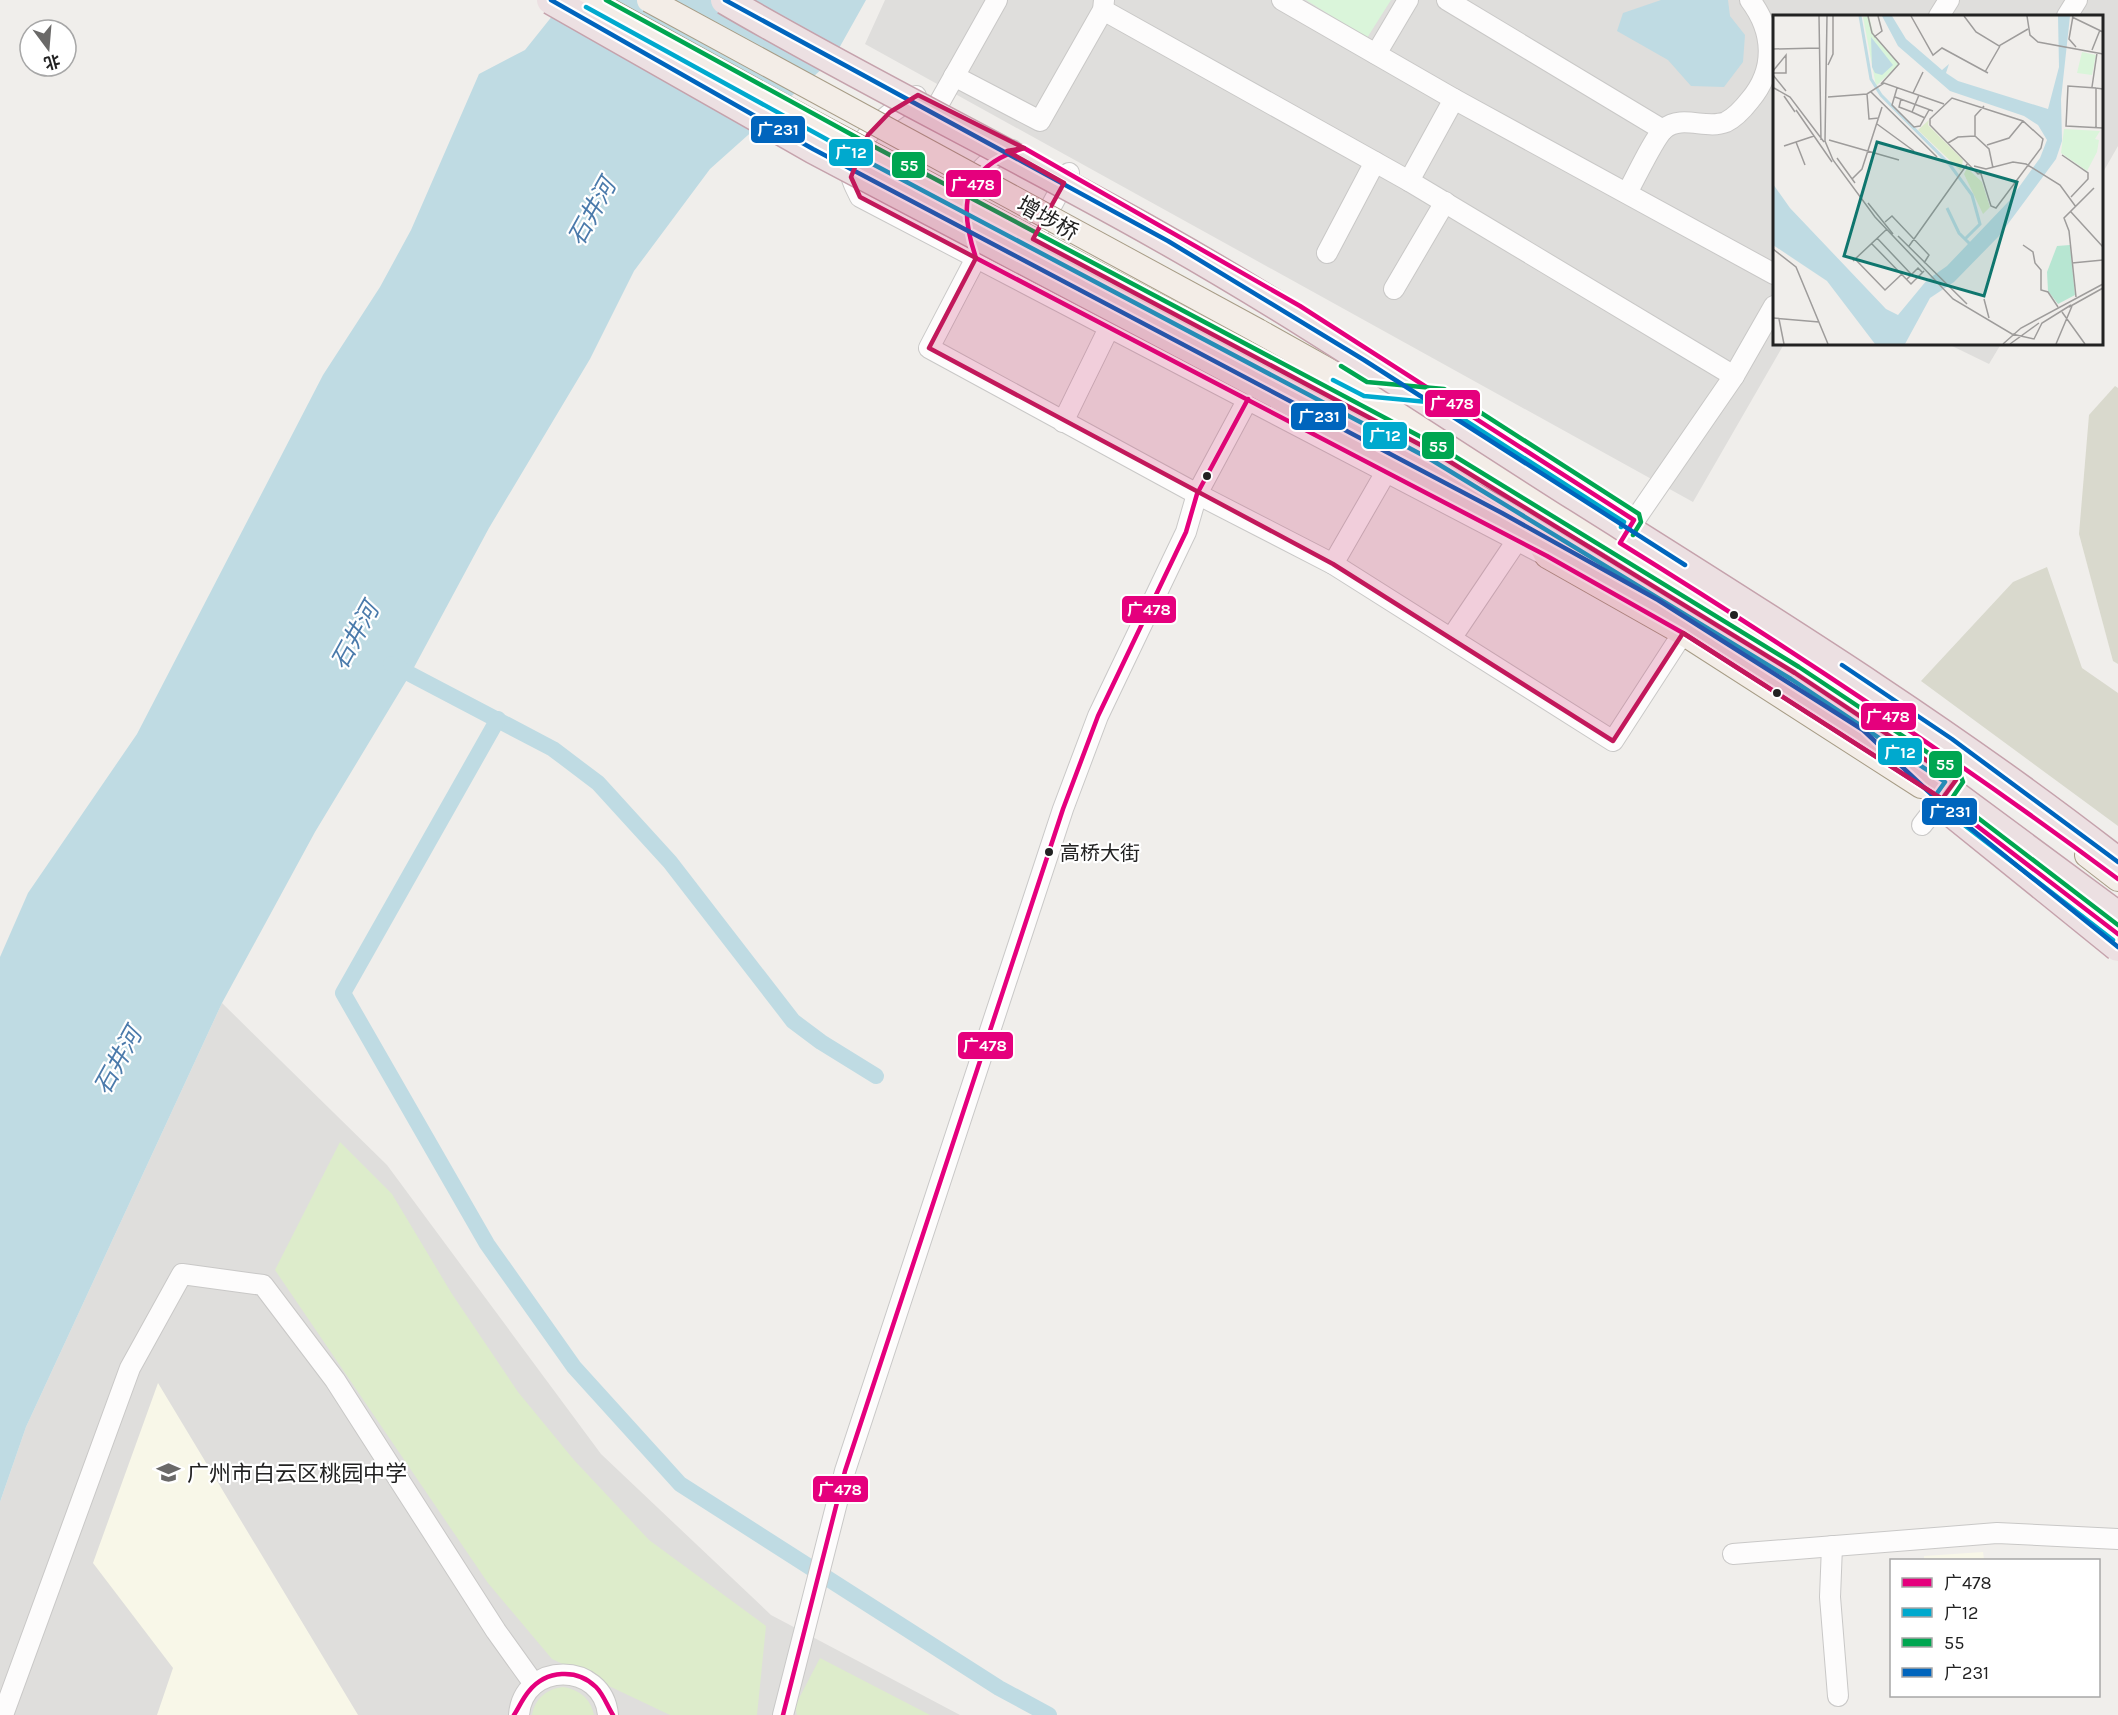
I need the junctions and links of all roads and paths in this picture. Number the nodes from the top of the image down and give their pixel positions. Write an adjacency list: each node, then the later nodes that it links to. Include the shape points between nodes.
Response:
1 (551, 0): 51 (highway, bridge, via 813,149 1594,564 1703,627)
2 (590, 0): 40 (main road, 增埗桥, bridge, via 1434,452)
3 (649, 0): 33 (main road, 增埗桥, bridge)
4 (725, 0): 55 (highway, bridge, via 1096,200 1291,313 1848,669 1952,739)
5 (997, 0): 14 (street)
6 (1282, 0): 13 (street)
7 (1408, 0): 13 (street)
8 (1448, 0): 18 (street)
9 (1750, 0): 15 (street, via 1770,41)
10 (2077, 0): 12 (street)
11 (1103, 5): 14 (street, via 1040,121); 20 (street)
12 (2068, 15)
13 (1376, 54): 16 (street)
14 (954, 76): 17 (street)
15 (1770, 82): 18 (street, via 1726,122 1677,123)
16 (1454, 99): 22 (street); 23 (street)
17 (938, 105): 19 (street); 26 (street, via 918,95 890,112 868,135 855,158 851,177 860,196)
18 (1663, 130): 23 (street)
19 (1024, 148): 21 (street); 26 (street, via 989,160 971,186 966,218)
20 (1375, 162): 22 (street); 25 (street)
21 (1069, 173): 28 (street); 34 (street, via 1233,266)
22 (1409, 181): 24 (street)
23 (1627, 193): 27 (street)
24 (1444, 202): 29 (street); 32 (street)
25 (1327, 253)
26 (976, 258): 28 (street); 36 (street, via 930,348)
27 (1773, 273)
28 (1013, 277): 31 (street)
29 (1394, 289)
30 (1773, 308): 32 (street)
31 (1109, 328): 35 (street); 36 (street)
32 (1734, 376): 39 (street)
33 (1365, 389): 34 (main road); 41 (main road, 增埗桥)
34 (1441, 396): 39 (main road)
35 (1248, 399): 37 (street); 38 (street)
36 (1063, 422): 38 (street)
37 (1386, 472): 40 (street); 42 (street)
38 (1197, 494): 42 (street); 69 (street, via 1186,532 1098,716 1063,808 862,1418)
39 (1634, 520): 41 (street); 46 (main road)
40 (1521, 522): 43 (main road, 增埗桥); 44 (main road, via 1547,556); 48 (street)
41 (1620, 543): 45 (main road, 增埗桥)
42 (1333, 564): 48 (street)
43 (1668, 593): 44 (main road); 52 (main road, 增埗桥, via 1857,712)
44 (1621, 597): 47 (main road)
45 (1712, 600): 46 (main road); 50 (main road, 增埗桥)
46 (1769, 605): 49 (main road)
47 (1683, 633): 48 (street, via 1613,741); 52 (main road)
48 (1452, 637)
49 (1875, 672): 50 (main road); 54 (main road)
50 (1893, 716): 56 (main road, 增埗桥)
51 (1863, 730): 58 (highway, bridge, via 1972,805); 60 (highway, bridge, via 1955,816)
52 (1949, 789): 53 (street); 57 (main road); 59 (main road)
53 (1922, 825)
54 (2118, 846)
55 (2118, 862)
56 (2118, 879)
57 (2118, 902)
58 (2118, 916)
59 (2118, 934)
60 (2118, 947)
61 (2118, 1539): 62 (street, via 1997,1533)
62 (1832, 1546): 63 (street); 65 (street, via 1830,1597)
63 (1733, 1554)
64 (534, 1684): 66 (street); 67 (street, via 551,1675 576,1675 595,1686); 68 (street, via 335,1380 263,1285 183,1274 130,1368)
65 (1838, 1696)
66 (518, 1710)
67 (610, 1712)
68 (3, 1715)
69 (783, 1715)

